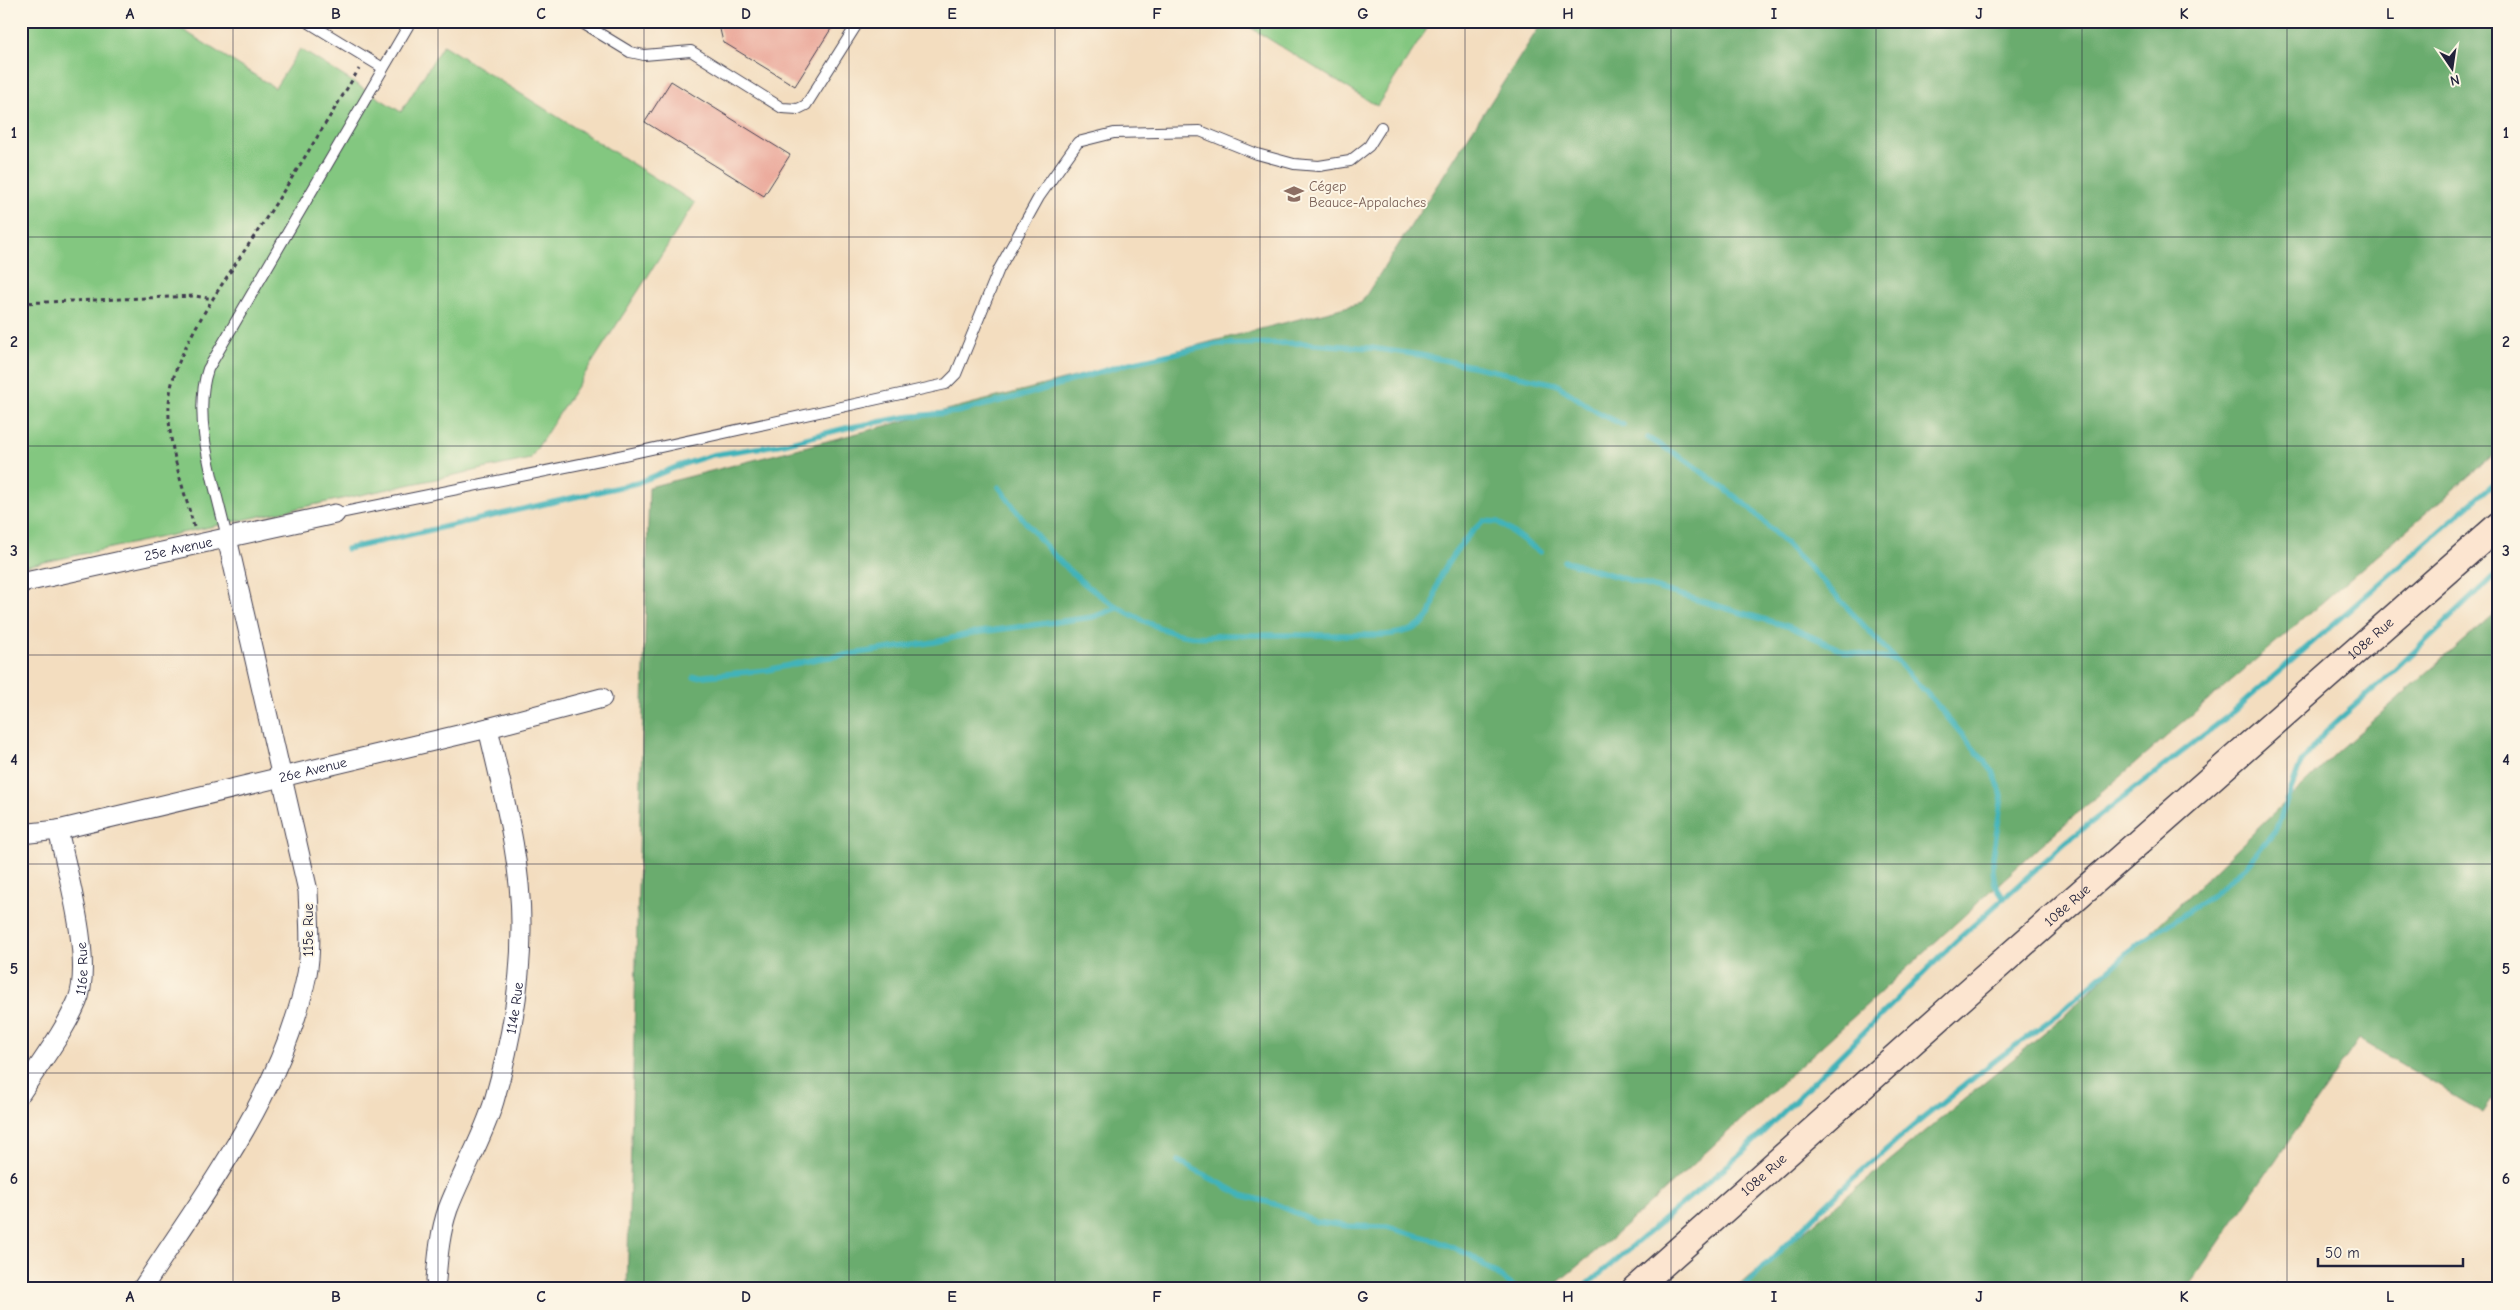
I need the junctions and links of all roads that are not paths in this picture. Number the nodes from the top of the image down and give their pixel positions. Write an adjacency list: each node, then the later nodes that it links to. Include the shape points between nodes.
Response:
1 (306, 21): 5 (lane)
2 (411, 21): 5 (lane)
3 (578, 21): 4 (lane, via 630,52 651,55 691,51 782,108 806,105)
4 (860, 21)
5 (384, 68): 9 (lane, via 220,348 202,386 202,422)
6 (1381, 127): 7 (lane, via 1369,146 1350,160 1319,166 1294,164 1257,154 1200,131 1114,133 1078,142 1030,212 999,269 956,374 946,384 610,458)
7 (334, 514): 9 (street, 25e Avenue)
8 (2499, 525): 19 (main road, 108e Rue)
9 (227, 538): 10 (street, 25e Avenue); 13 (street, 115e Rue)
10 (21, 582)
11 (602, 698): 12 (street, 26e Avenue)
12 (488, 728): 13 (street, 26e Avenue); 17 (street, 114e Rue, via 512,834 522,928 519,978 507,1048 493,1102 448,1209 440,1241)
13 (283, 775): 14 (street, 26e Avenue); 18 (street, 115e Rue, via 308,890 310,938 307,973 297,1014 276,1070 246,1126)
14 (58, 830): 15 (street, 26e Avenue); 16 (street, 116e Rue, via 74,905 83,964 82,980 78,1000)
15 (21, 834)
16 (21, 1092)
17 (436, 1280)
18 (142, 1289)
19 (1635, 1289)

